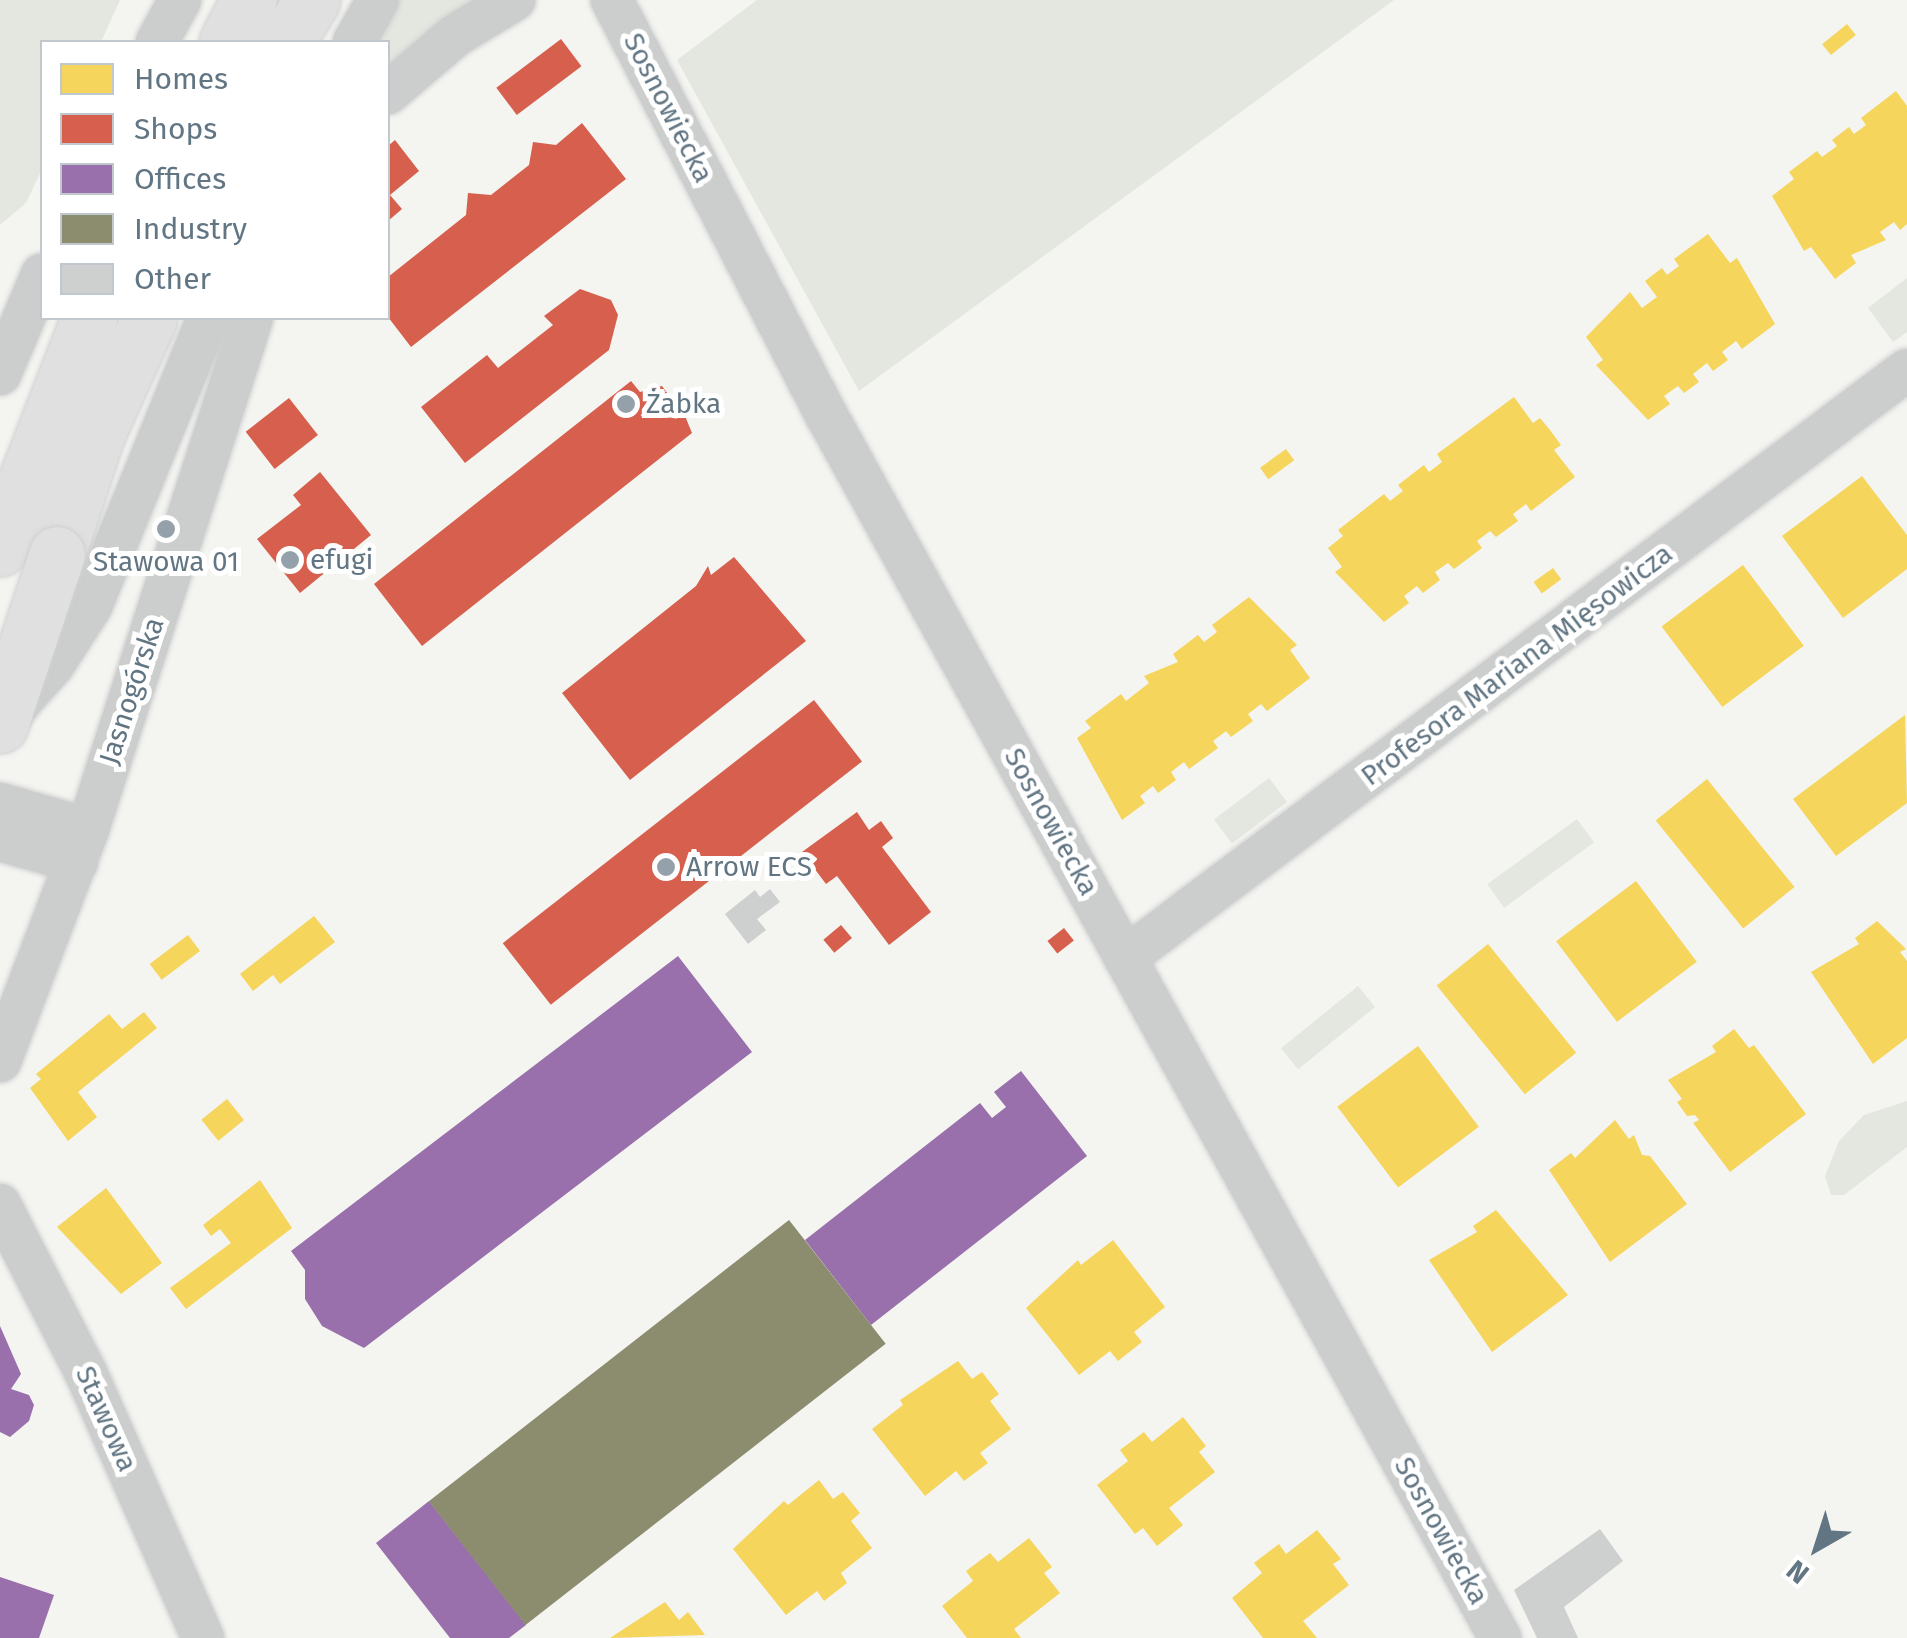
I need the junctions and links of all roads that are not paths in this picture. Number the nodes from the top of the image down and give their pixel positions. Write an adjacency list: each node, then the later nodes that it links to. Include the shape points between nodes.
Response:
1 (180, 0): 7 (street)
2 (249, 0): 8 (main road)
3 (312, 0): 9 (main road)
4 (378, 0): 10 (street)
5 (514, 0): 11 (street, via 456,35)
6 (612, 0): 25 (street, Sosnowiecka, via 828,418)
7 (158, 40)
8 (228, 40)
9 (287, 40)
10 (355, 40)
11 (390, 91)
12 (40, 280): 18 (street)
13 (88, 320): 19 (main road)
14 (147, 320): 20 (main road, bridge, via 96,436)
15 (207, 320): 20 (street, via 91,606 53,665)
16 (251, 320): 24 (street, Jasnogórska)
17 (1907, 370): 25 (street, Profesora Mariana Mięsowicza)
18 (0, 374)
19 (2, 542)
20 (0, 724)
21 (0, 772): 22 (street)
22 (0, 802): 24 (street)
23 (0, 840): 24 (street)
24 (83, 845): 26 (street, Jasnogórska)
25 (1126, 958): 29 (street, Sosnowiecka)
26 (0, 1061)
27 (0, 1204): 28 (street, Stawowa, via 86,1373)
28 (203, 1638)
29 (1500, 1638)

